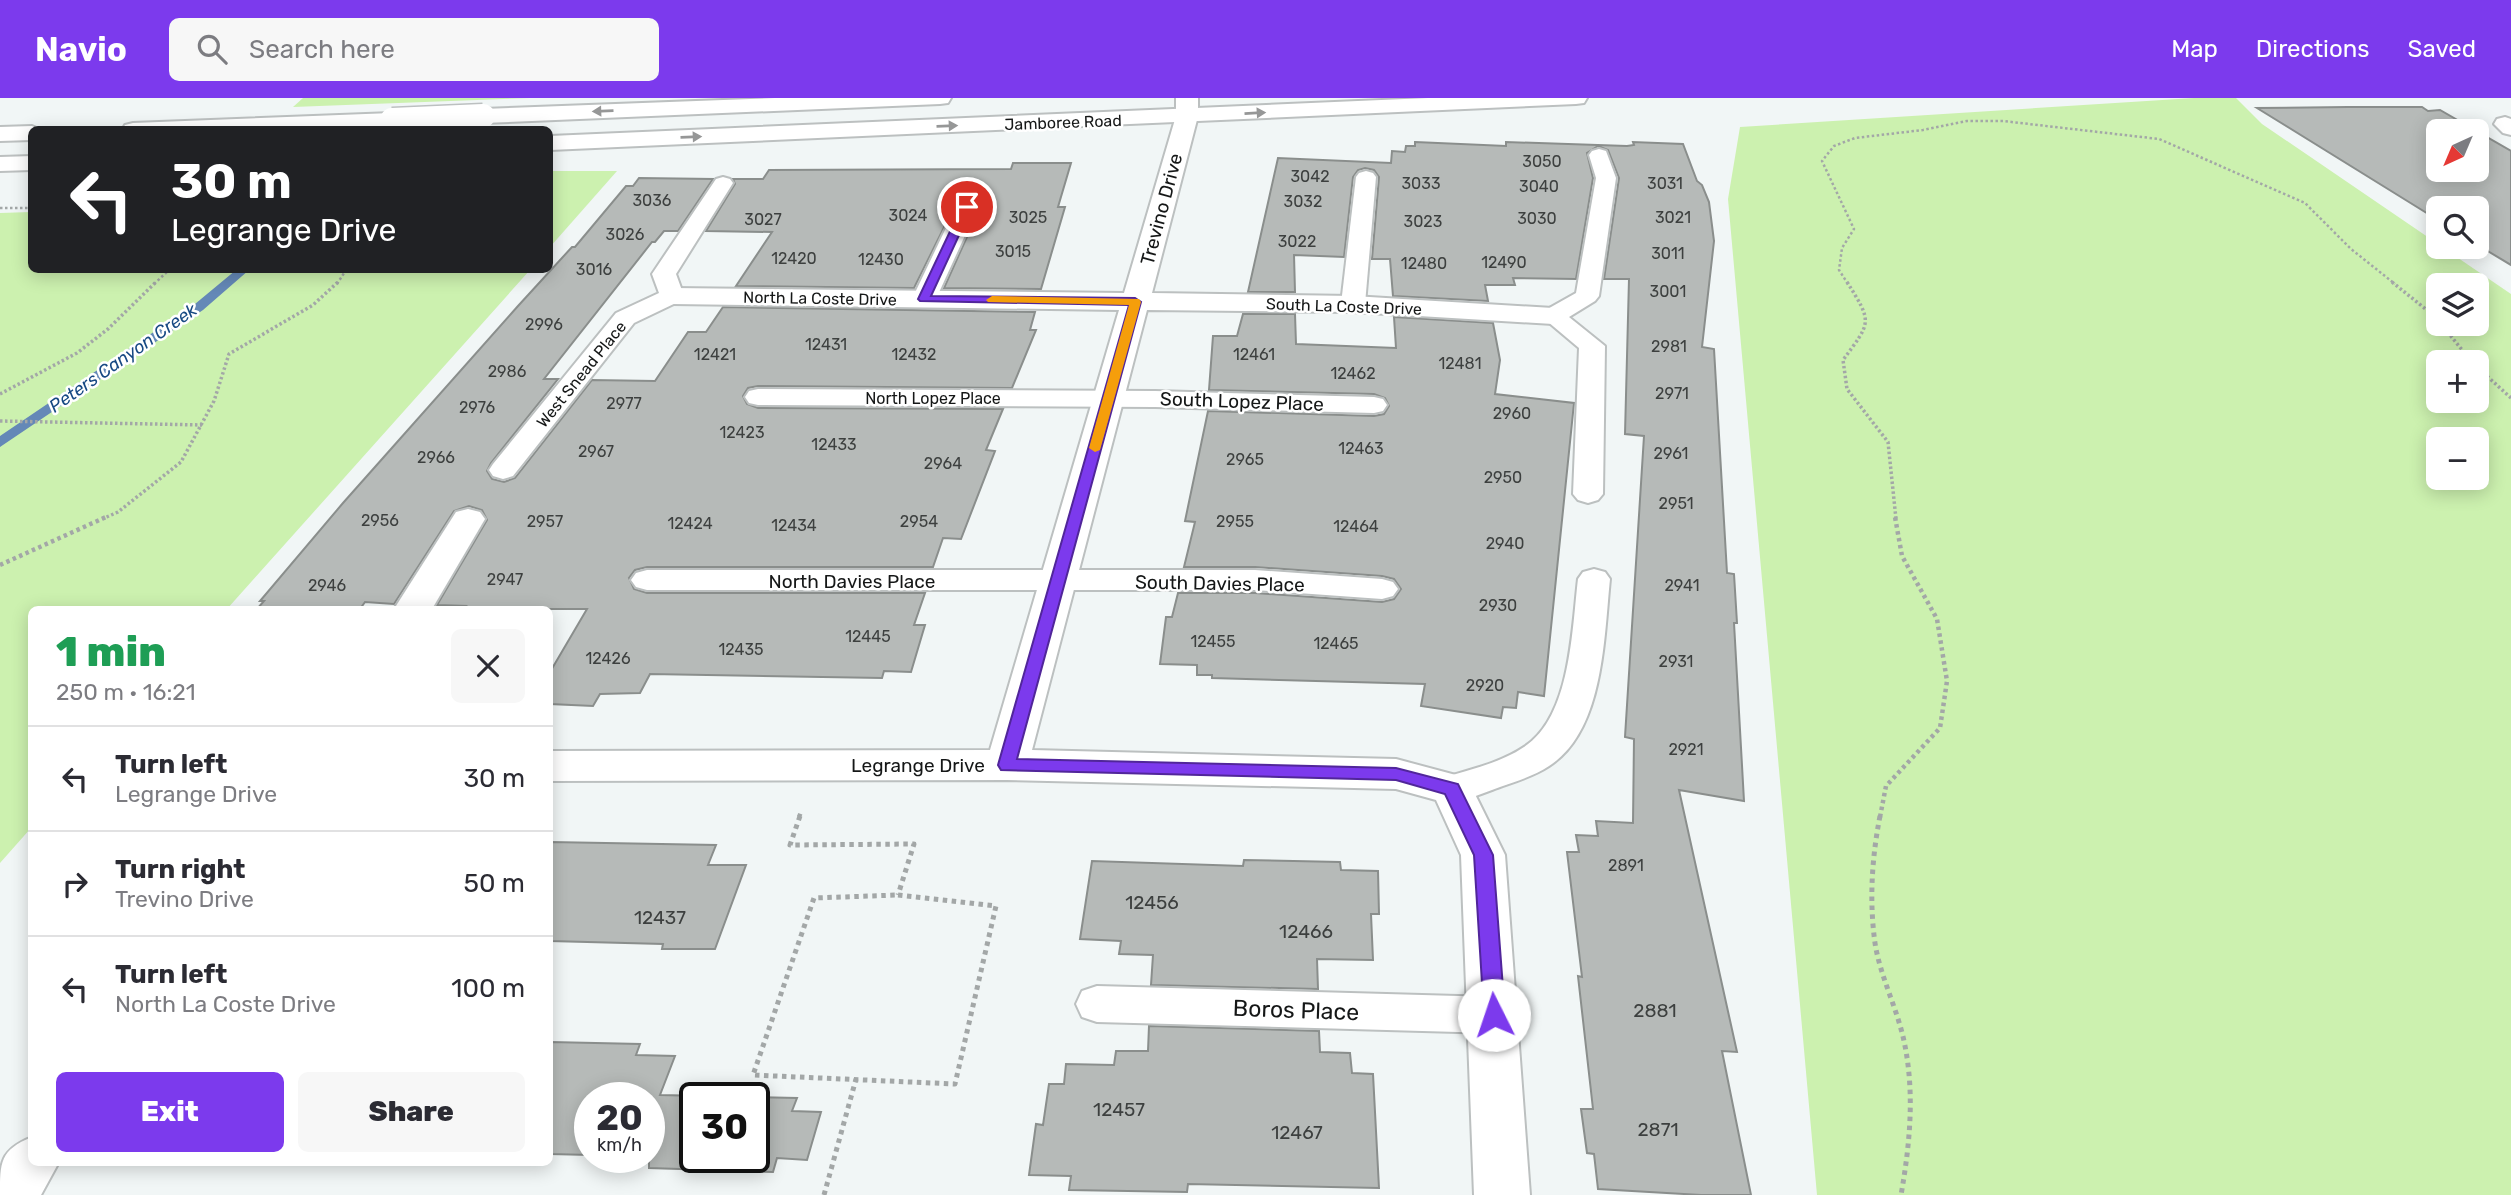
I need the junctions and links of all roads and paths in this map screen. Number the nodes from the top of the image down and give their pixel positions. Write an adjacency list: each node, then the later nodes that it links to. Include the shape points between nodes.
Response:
1 (940, 98): 3 (street)
2 (1576, 98): 4 (street, Jamboree Road, one-way to 2)
3 (767, 101): 5 (street, one-way to 5, bridge)
4 (1187, 107): 8 (street, Jamboree Road, one-way to 4); 21 (street, Trevino Drive)
5 (237, 126)
6 (28, 133): 7 (street)
7 (0, 134)
8 (553, 143)
9 (1599, 155): 24 (lane, via 1606,178 1587,296)
10 (28, 163): 11 (street)
11 (0, 164)
12 (1366, 177): 22 (lane)
13 (723, 183): 19 (lane, via 664,274)
14 (967, 207): 20 (lane)
15 (0, 208): 16 (path)
16 (28, 208)
17 (166, 273): 28 (path, via 76,353)
18 (343, 273): 34 (path, via 313,304 229,355)
19 (672, 296): 20 (street, North La Coste Drive); 35 (lane, West Snead Place, via 625,318)
20 (924, 299): 21 (street, North La Coste Drive)
21 (1135, 302): 22 (street, South La Coste Drive); 30 (street, Trevino Drive)
22 (1353, 304): 24 (street, South La Coste Drive)
23 (2426, 308): 56 (path, via 2351,249 2305,203 2159,139 1967,121 1855,138 1834,146 1822,161 1854,229 1842,248 1839,270 1864,311 1866,329 1843,360 1847,389 1888,442 1902,555 1937,619 1947,681 1940,728 1886,786 1871,860 1875,944 1905,1041 1911,1098)
24 (1553, 316): 36 (lane, via 1592,346)
25 (2451, 336): 26 (path)
26 (2462, 350)
27 (2489, 378): 31 (path)
28 (0, 394)
29 (758, 397): 30 (lane, North Lopez Place)
30 (1109, 398): 32 (lane, South Lopez Place); 41 (street, Trevino Drive)
31 (2511, 398)
32 (1374, 405)
33 (0, 421): 34 (path)
34 (202, 425): 38 (path, via 181,462 118,512)
35 (503, 470)
36 (1588, 494)
37 (468, 519): 43 (street)
38 (0, 565)
39 (1594, 579): 46 (lane, via 1577,696 1562,733 1540,755)
40 (647, 580): 41 (lane, North Davies Place)
41 (1058, 582): 42 (lane, South Davies Place, via 1255,580); 44 (street, Trevino Drive)
42 (1382, 589)
43 (415, 606)
44 (1007, 765): 45 (street, Legrange Drive); 46 (street, Legrange Drive, via 1396,774)
45 (553, 766)
46 (1452, 789): 50 (street, via 1483,855)
47 (804, 804): 48 (path, via 790,845 914,844)
48 (898, 895): 51 (path, via 814,898 753,1075); 51 (path, via 996,906 955,1084)
49 (1097, 1004): 50 (lane, Boros Place)
50 (1494, 1015): 55 (street)
51 (856, 1079): 54 (path)
52 (29, 1166): 53 (street)
53 (8, 1195)
54 (824, 1195)
55 (1502, 1195)
56 (1901, 1195)

